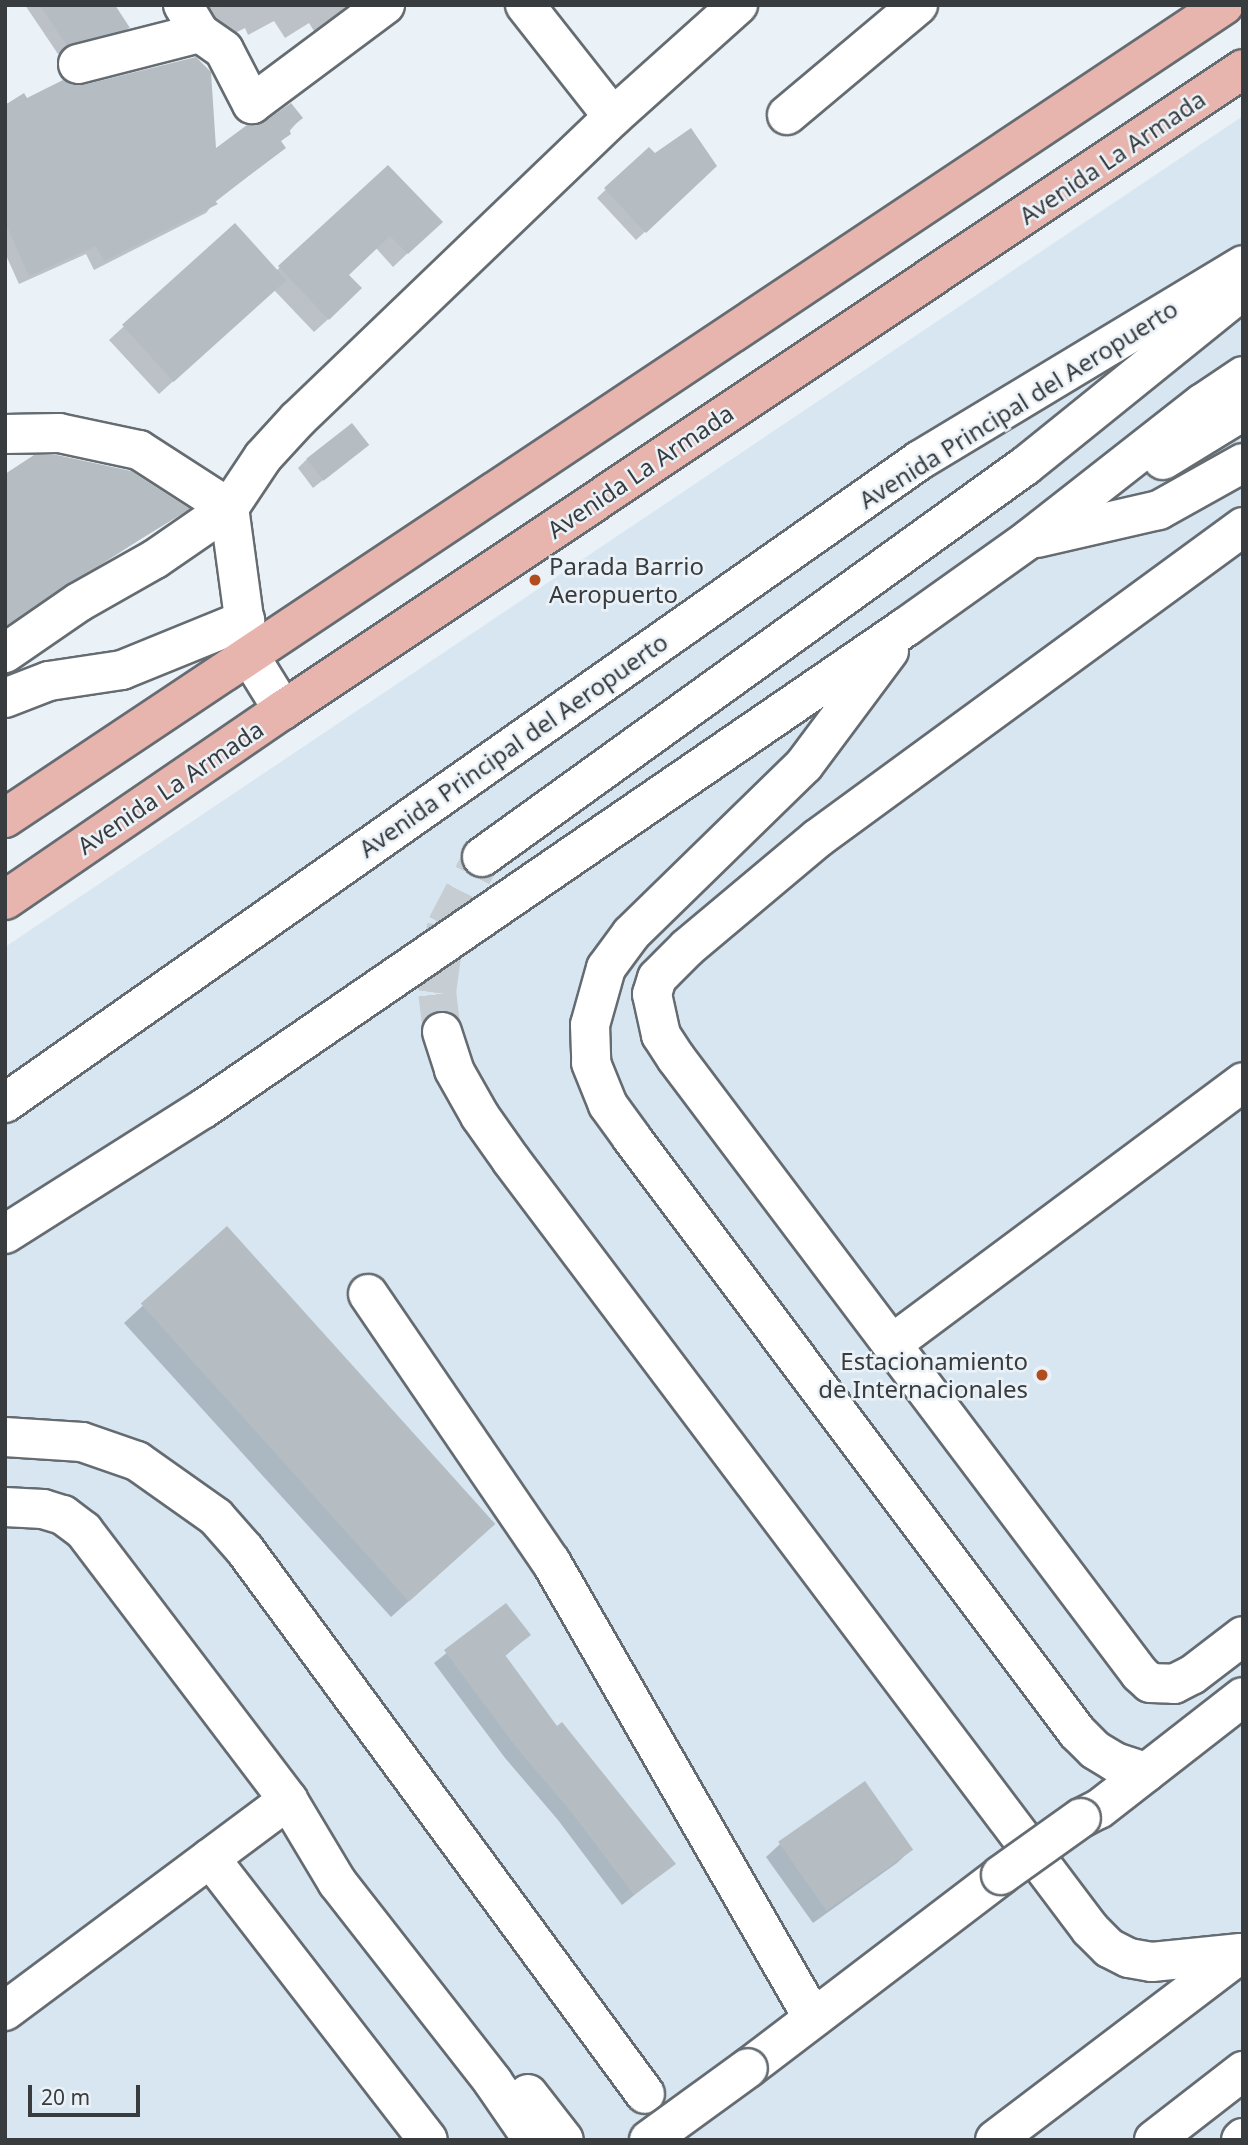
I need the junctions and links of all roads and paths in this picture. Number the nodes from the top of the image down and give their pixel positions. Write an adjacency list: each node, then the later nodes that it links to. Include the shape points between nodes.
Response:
1 (385, 5): 6 (street, via 252,104 224,50)
2 (525, 5): 10 (street)
3 (738, 5): 10 (street)
4 (918, 5): 9 (street)
5 (1224, 5): 23 (main road)
6 (191, 19): 7 (street)
7 (78, 64)
8 (1243, 69): 26 (main road, Avenida La Armada)
9 (787, 115)
10 (613, 117): 19 (street, via 298,419 262,457)
11 (1243, 265): 32 (street, Avenida Principal del Aeropuerto, via 920,460)
12 (1243, 290): 28 (street, via 1025,466)
13 (1243, 352): 21 (street)
14 (1243, 376): 21 (street)
15 (1243, 411): 21 (street)
16 (5, 434): 19 (street, via 59,433 139,450)
17 (1243, 435): 21 (street)
18 (1243, 463): 21 (street, via 1159,510)
19 (229, 508): 23 (street); 24 (street)
20 (1243, 527): 35 (street, via 818,838 657,978 652,994 654,1013 668,1047)
21 (1028, 540): 22 (street)
22 (906, 627): 33 (street, via 214,1101); 40 (street, via 804,765 631,934 606,968 590,1025 591,1063 608,1105 631,1137 1077,1732 1115,1762)
23 (247, 638): 25 (street, via 122,670 49,681); 26 (street); 27 (main road)
24 (5, 653)
25 (5, 698)
26 (283, 710): 29 (main road, Avenida La Armada)
27 (5, 818)
28 (482, 857)
29 (5, 900)
30 (442, 1032): 43 (street, via 454,1070 511,1160 1090,1929 1109,1948 1140,1960 1175,1962)
31 (1243, 1082): 35 (street)
32 (5, 1103)
33 (5, 1234)
34 (368, 1294): 45 (street, via 551,1562)
35 (892, 1344): 38 (street, via 1150,1683 1174,1684 1192,1675)
36 (5, 1437): 47 (street, via 82,1442 137,1461 216,1517 245,1550)
37 (5, 1507): 41 (street, via 63,1515 84,1531)
38 (1243, 1636)
39 (1243, 1697): 40 (street)
40 (1146, 1772): 45 (street, bridge)
41 (288, 1800): 42 (street); 49 (street, via 342,1889); 50 (street, via 426,1956)
42 (210, 1858): 44 (street); 48 (street)
43 (1242, 1952): 52 (street)
44 (5, 2011)
45 (813, 2018): 51 (street, bridge)
46 (1243, 2071): 53 (street)
47 (645, 2094)
48 (428, 2140)
49 (533, 2140)
50 (564, 2140)
51 (649, 2140)
52 (995, 2140)
53 (1154, 2140)

